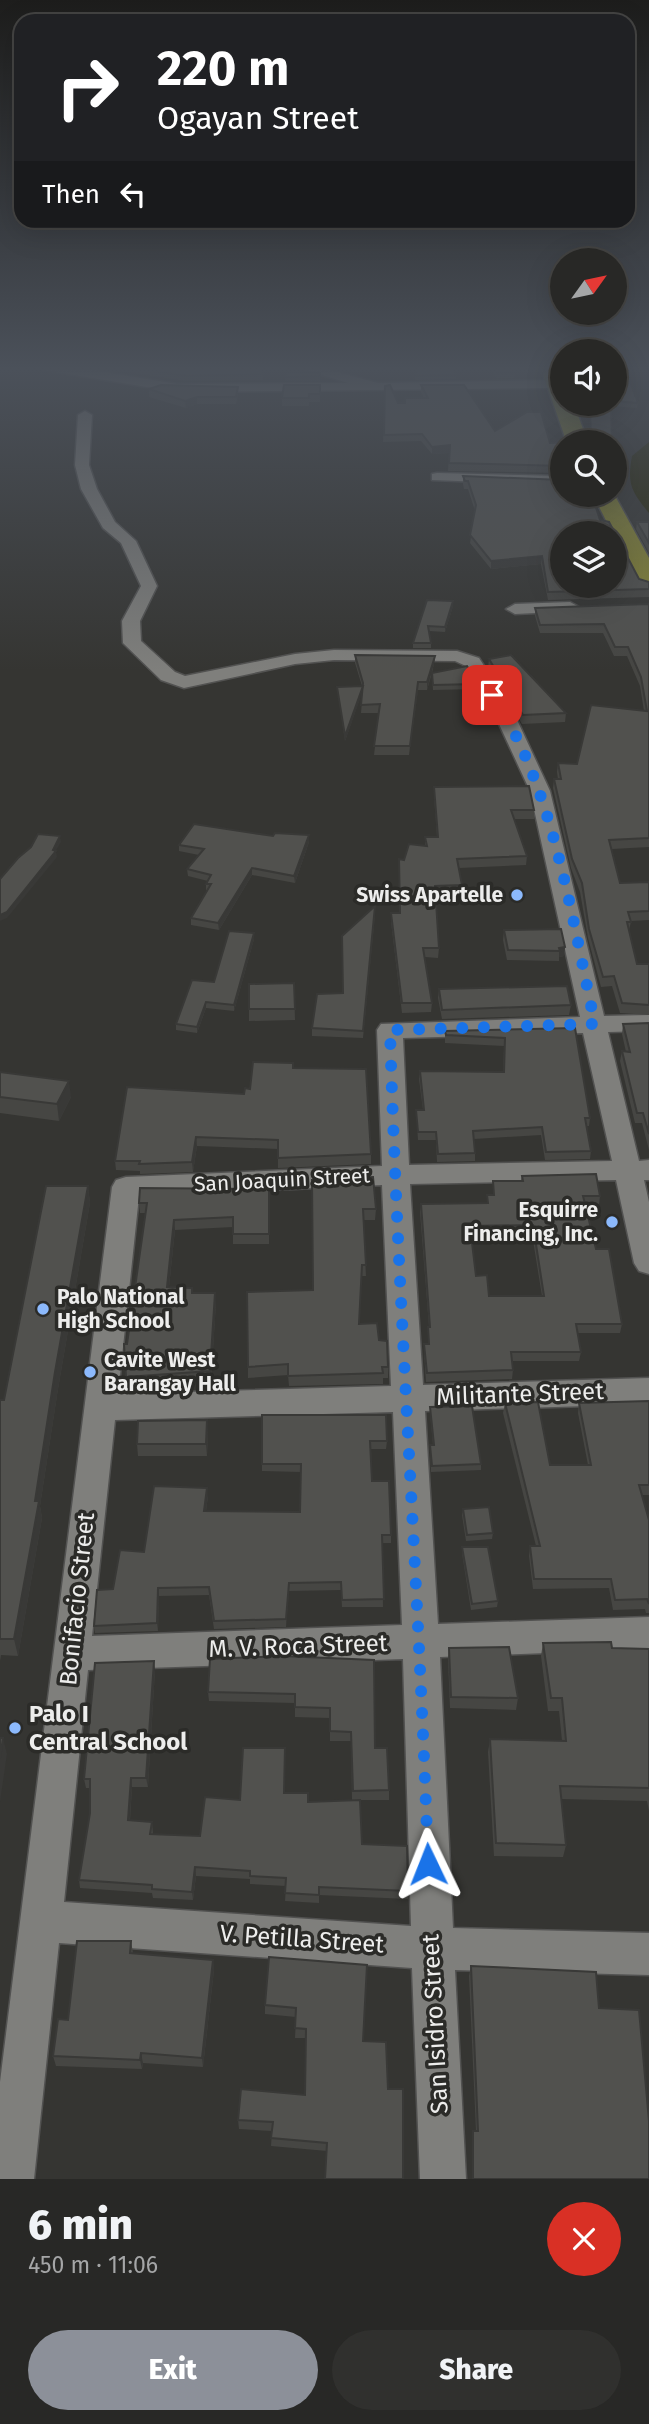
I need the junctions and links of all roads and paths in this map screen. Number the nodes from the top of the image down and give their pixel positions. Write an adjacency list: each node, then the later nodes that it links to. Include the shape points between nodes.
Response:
1 (83, 468): 8 (street, via 109,525 128,541 149,586 131,621 132,643 168,676 184,682 295,659 370,653 457,656 473,662)
2 (437, 477): 3 (street)
3 (550, 481)
4 (610, 507): 5 (highway)
5 (649, 581)
6 (582, 607): 7 (street)
7 (515, 609)
8 (482, 680): 10 (street, via 502,709 540,791)
9 (649, 1023): 10 (street)
10 (595, 1024): 11 (street); 12 (street)
11 (390, 1030): 13 (street, San Isidro Street)
12 (638, 1170): 13 (street, San Joaquin Street); 15 (street)
13 (394, 1175): 14 (street, San Joaquin Street); 17 (street, San Isidro Street)
14 (126, 1186): 18 (street, Bonifacio Street)
15 (649, 1263)
16 (649, 1391): 17 (street, Militante Street)
17 (407, 1397): 18 (street, Militante Street); 20 (street, San Isidro Street)
18 (98, 1408): 21 (street, Bonifacio Street)
19 (649, 1633): 20 (street, M. V. Roca Street)
20 (421, 1642): 21 (street, M. V. Roca Street); 23 (street, San Isidro Street)
21 (72, 1654): 22 (street, Bonifacio Street)
22 (40, 1920): 23 (street, V. Petilla Street); 25 (street, Bonifacio Street)
23 (431, 1948): 24 (street, V. Petilla Street); 26 (street, San Isidro Street)
24 (649, 1954)
25 (11, 2179)
26 (443, 2179)

